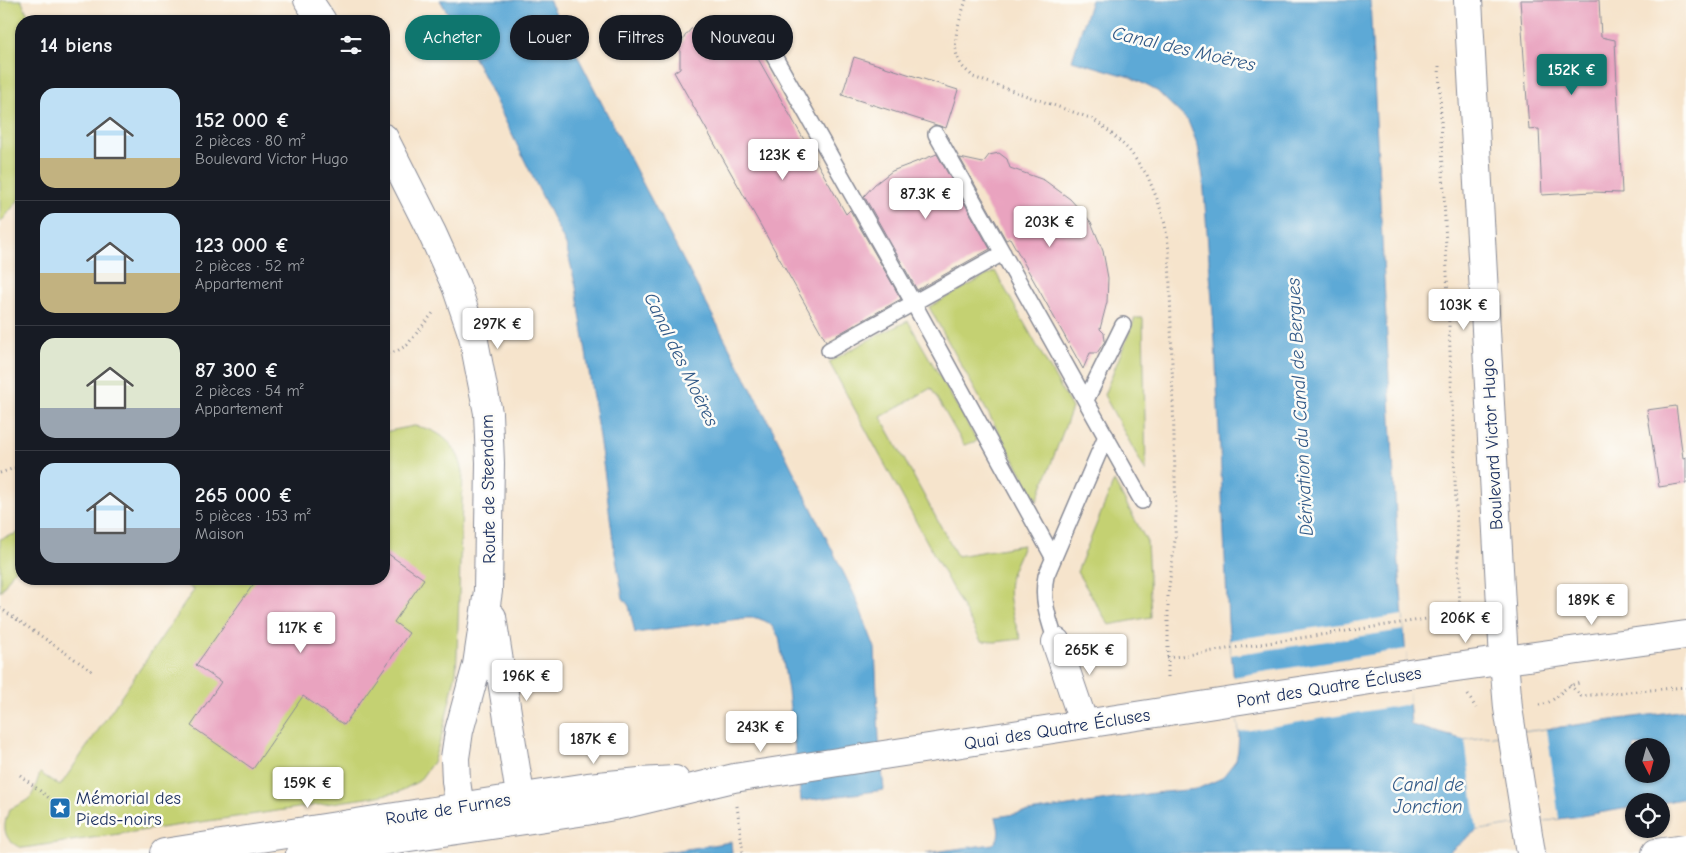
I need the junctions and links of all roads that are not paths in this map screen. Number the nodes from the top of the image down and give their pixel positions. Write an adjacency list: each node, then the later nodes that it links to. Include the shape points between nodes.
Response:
1 (308, 0): 3 (main road)
2 (1468, 0): 18 (main road, Boulevard Victor Hugo)
3 (318, 15)
4 (776, 60): 8 (lane)
5 (936, 134): 7 (lane)
6 (390, 150): 15 (main road, Route de Steendam, via 456,286 473,336 488,413)
7 (1003, 254): 8 (lane); 11 (lane)
8 (914, 304): 10 (lane); 14 (lane)
9 (1123, 325): 11 (lane)
10 (829, 350)
11 (1086, 400): 12 (lane)
12 (1106, 436): 13 (lane); 14 (lane)
13 (1142, 500)
14 (1053, 557): 17 (lane, via 1043,594)
15 (488, 590): 22 (main road, Route de Steendam); 23 (main road, Route de Steendam, via 476,665 456,743 456,781)
16 (1686, 635): 18 (main road)
17 (1056, 642): 20 (main road)
18 (1504, 660): 19 (main road, Pont des Quatre Écluses); 25 (main road, Boulevard Victor Hugo, via 1508,708)
19 (1222, 704): 20 (main road, Quai des Quatre Écluses)
20 (1084, 724): 21 (main road, Quai des Quatre Écluses)
21 (795, 769): 22 (main road, Route de Furnes, via 734,778 630,782)
22 (522, 809): 23 (main road, Route de Furnes)
23 (461, 818): 26 (main road, Route de Furnes); 27 (main road, Route de Furnes)
24 (1686, 849): 28 (main road)
25 (1530, 851)
26 (164, 853)
27 (300, 853)
28 (1656, 853)

